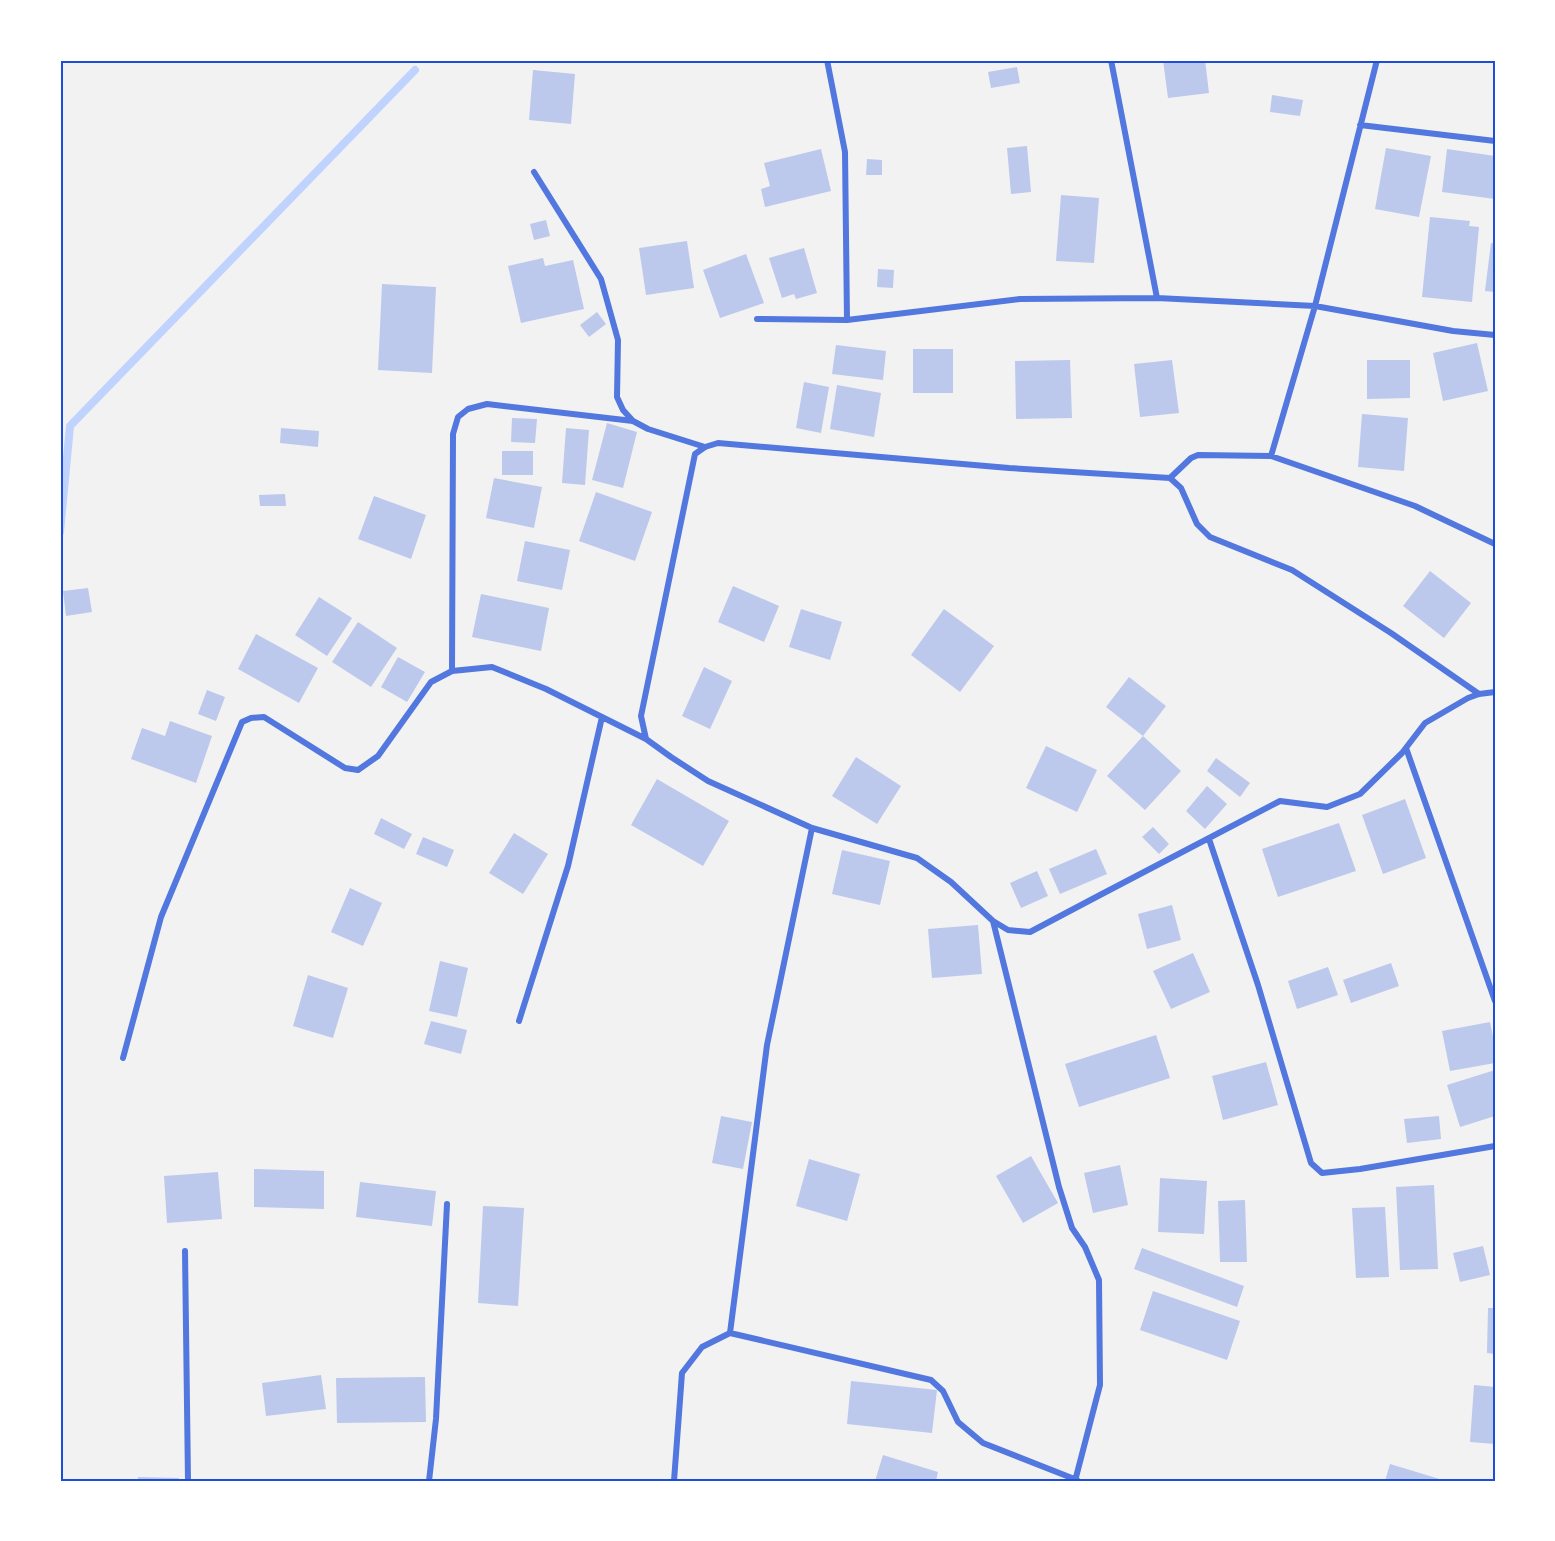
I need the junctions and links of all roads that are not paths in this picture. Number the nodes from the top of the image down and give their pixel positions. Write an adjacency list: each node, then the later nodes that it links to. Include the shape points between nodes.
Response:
1 (827, 60): 10 (street, via 845,152)
2 (1111, 60): 7 (street)
3 (1377, 60): 4 (street)
4 (1360, 125): 5 (street); 8 (street)
5 (1495, 141)
6 (534, 172): 12 (street, via 601,279 618,340 617,397)
7 (1157, 298): 8 (street); 10 (street, via 1020,299)
8 (1315, 306): 11 (street); 14 (street)
9 (757, 320): 10 (street)
10 (847, 320)
11 (1495, 335)
12 (633, 421): 13 (street); 17 (street, via 487,404 468,409 458,417 453,435)
13 (705, 447): 15 (street, via 718,443); 21 (street, via 696,454 641,716)
14 (1271, 456): 15 (street, via 1198,455); 16 (street, via 1415,506)
15 (1170, 478): 19 (street, via 1180,488 1197,524 1210,537 1292,570)
16 (1495, 544)
17 (452, 671): 20 (street, via 492,667); 28 (street, via 431,681 378,756 358,770 345,768 264,717 242,722 161,917)
18 (1495, 692): 19 (street)
19 (1479, 694): 22 (street, via 1425,723)
20 (602, 717): 21 (street); 27 (street, via 568,866)
21 (645, 739): 23 (street, via 708,781)
22 (1406, 748): 24 (street, via 1360,794 1327,807 1280,801); 26 (street)
23 (812, 828): 25 (street, via 917,858 951,882); 32 (street, via 767,1045)
24 (1209, 839): 25 (street, via 1030,932 1008,930); 29 (street, via 1311,1163 1322,1173)
25 (993, 921): 36 (street, via 1059,1187 1072,1228 1099,1280 1100,1385)
26 (1495, 1001)
27 (519, 1021)
28 (123, 1058)
29 (1495, 1146)
30 (447, 1204): 34 (street)
31 (186, 1251): 33 (street)
32 (730, 1333): 35 (street, via 702,1347 682,1372); 36 (street, via 931,1380 943,1391 958,1422 983,1443)
33 (188, 1481)
34 (429, 1481)
35 (674, 1481)
36 (1076, 1481)

